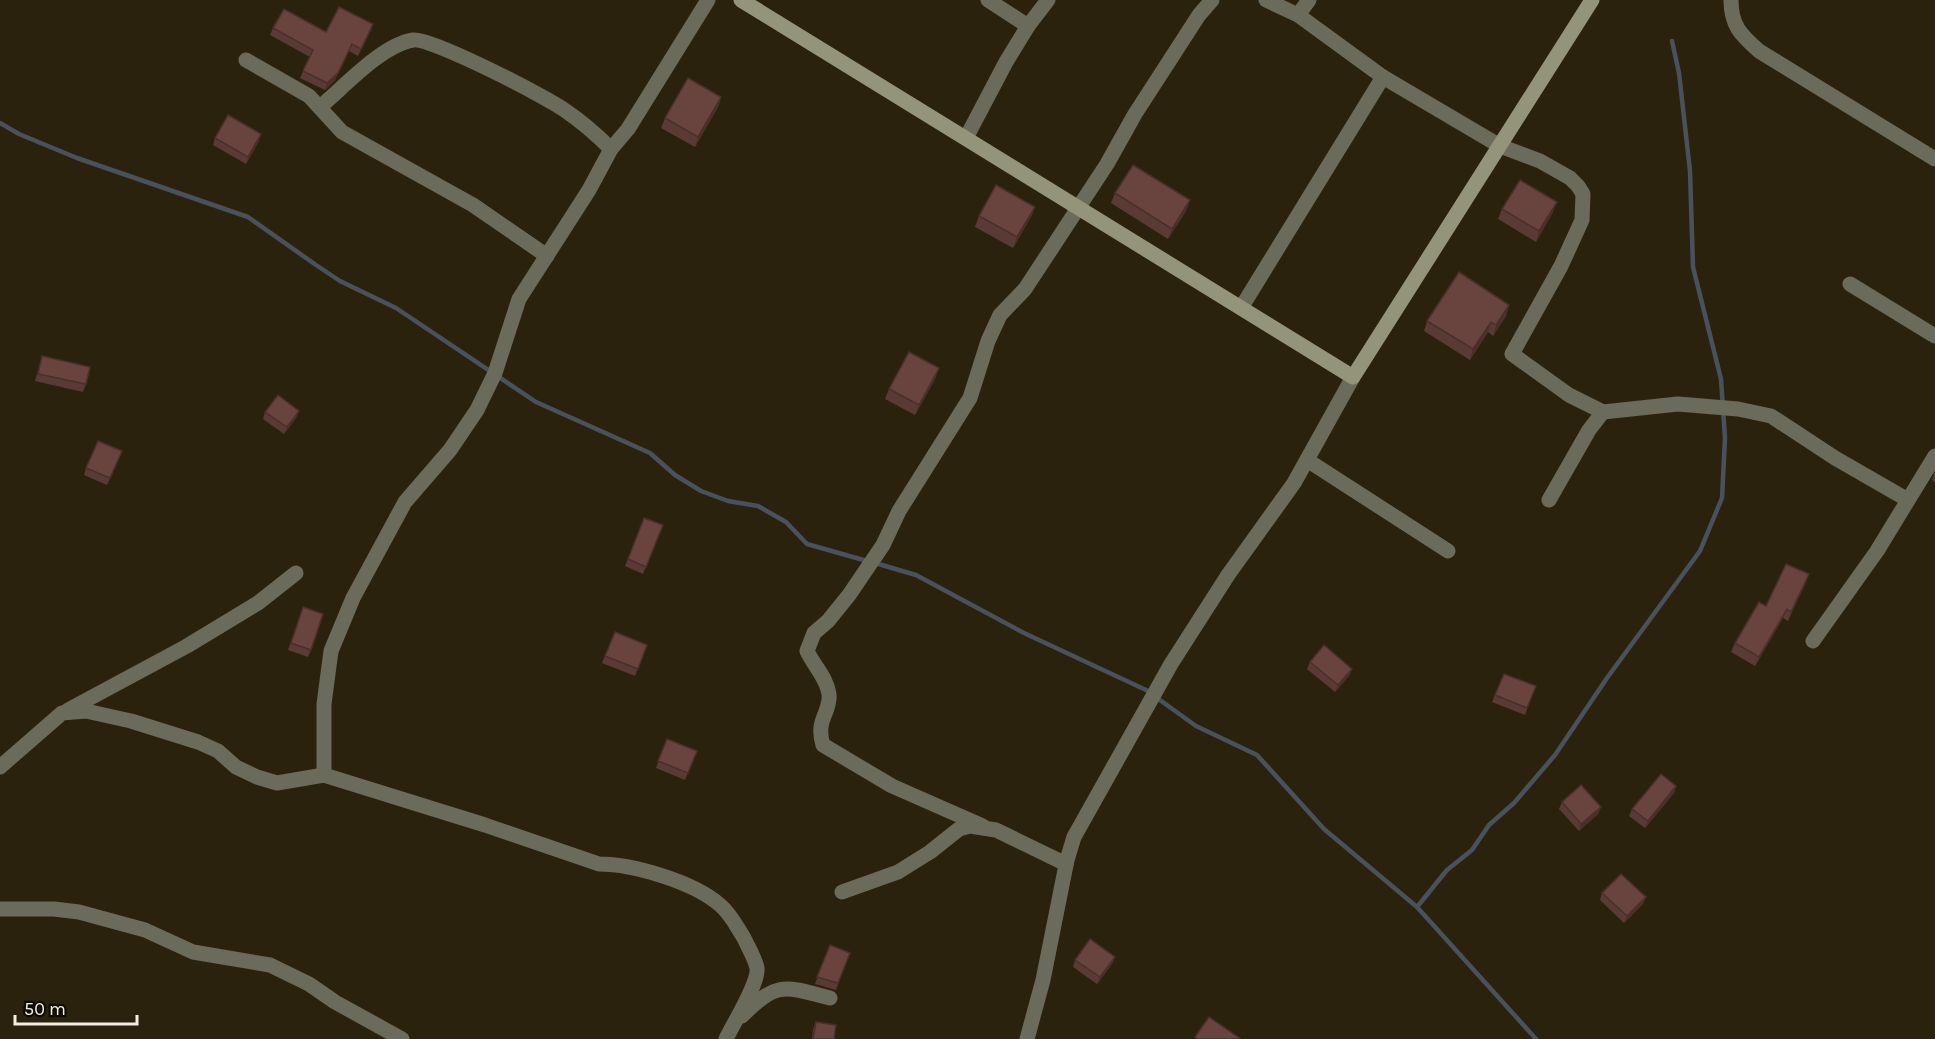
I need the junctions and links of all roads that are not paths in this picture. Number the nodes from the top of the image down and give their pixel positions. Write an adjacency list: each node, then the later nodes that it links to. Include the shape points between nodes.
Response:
1 (708, 0): 17 (street, via 628,129)
2 (741, 0): 15 (street)
3 (988, 0): 11 (street)
4 (1048, 0): 11 (street)
5 (1212, 0): 19 (street)
6 (1266, 0): 10 (street)
7 (1309, 0): 10 (street)
8 (1731, 0): 18 (street, via 1737,32 1759,51)
9 (1589, 1): 16 (street)
10 (1298, 15): 13 (street)
11 (1028, 26): 15 (street)
12 (246, 60): 14 (street)
13 (1383, 77): 16 (street); 22 (street)
14 (321, 106): 17 (street, via 384,53 406,42 424,39 548,100); 20 (street, via 342,132 473,205)
15 (966, 138): 19 (street)
16 (1500, 146): 24 (street); 25 (street, via 1570,178 1583,194 1584,207 1561,266 1512,354 1569,395)
17 (611, 149): 20 (street)
18 (1935, 159)
19 (1078, 207): 22 (street); 36 (street, via 1025,289 1000,315 970,398 899,511 883,545 849,595 814,633 807,651 826,681 829,698 819,732 823,746 892,786)
20 (546, 256): 35 (street, via 519,299 495,373 477,410 450,450 405,502 354,598 329,662 323,723)
21 (1850, 284): 23 (street)
22 (1241, 308): 24 (street)
23 (1935, 336)
24 (1353, 377): 27 (street)
25 (1603, 412): 28 (street); 29 (street, via 1678,404 1771,416)
26 (1935, 456): 29 (street)
27 (1307, 460): 30 (street); 37 (street, via 1171,664 1074,837)
28 (1549, 500)
29 (1908, 500): 32 (street)
30 (1448, 550)
31 (296, 573): 33 (street, via 258,603 187,646)
32 (1813, 641)
33 (62, 713): 34 (street); 35 (street, via 86,711 163,730 218,751 236,767 278,783)
34 (0, 767)
35 (324, 775): 40 (street, via 599,864 645,870 698,891 720,905 736,926 757,969)
36 (983, 826): 37 (street); 38 (street, via 959,829 898,872)
37 (1066, 864): 45 (street)
38 (842, 892)
39 (0, 909): 44 (street, via 79,912 145,930 193,952 270,965)
40 (753, 982): 41 (street); 43 (street)
41 (775, 990): 42 (street, via 791,988); 43 (street, via 757,1002)
42 (830, 998)
43 (727, 1034)
44 (402, 1039)
45 (1027, 1039)

